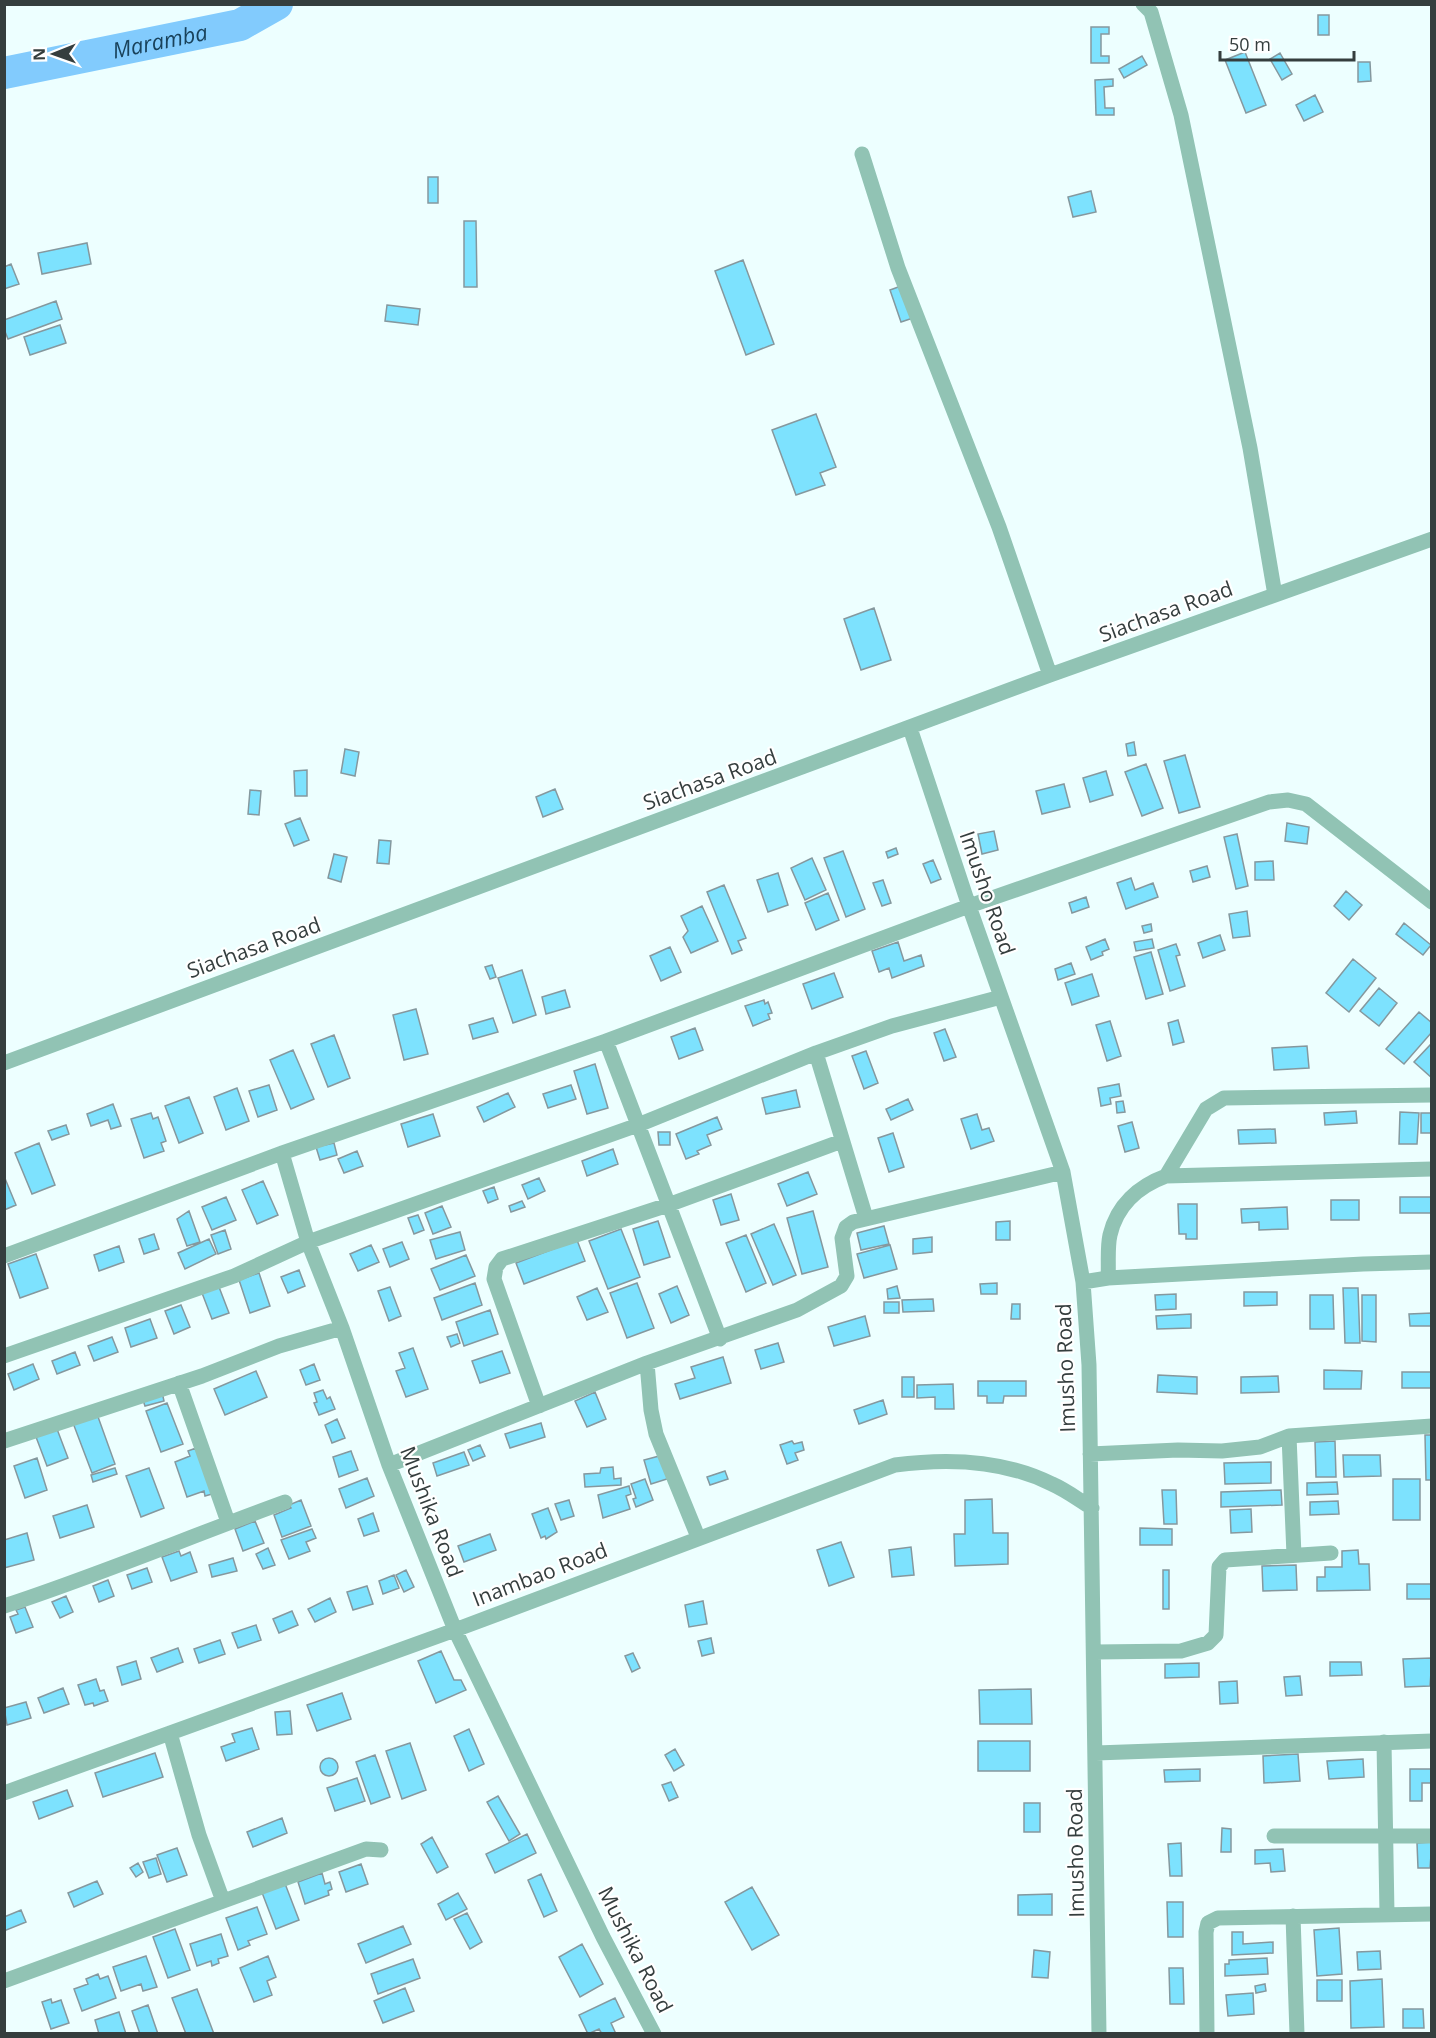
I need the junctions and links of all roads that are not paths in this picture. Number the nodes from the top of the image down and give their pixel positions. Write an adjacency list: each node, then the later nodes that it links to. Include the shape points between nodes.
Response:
1 (1143, 4): 4 (street, via 1151,12 1181,115 1250,448)
2 (862, 154): 5 (street, via 898,268 999,527)
3 (1431, 539): 4 (street, Siachasa Road)
4 (1275, 595): 5 (street, Siachasa Road)
5 (1050, 675): 6 (street, Siachasa Road)
6 (910, 728): 8 (street, Imusho Road); 12 (street, Siachasa Road)
7 (1431, 902): 8 (street, via 1306,804 1288,800 1269,802)
8 (969, 906): 9 (street, Imusho Road); 10 (street)
9 (1000, 997): 11 (street, via 892,1026); 18 (street, Imusho Road)
10 (606, 1041): 14 (street); 16 (street)
11 (816, 1053): 14 (street); 15 (street)
12 (4, 1063)
13 (1431, 1095): 19 (street, via 1224,1098 1206,1109)
14 (638, 1125): 20 (street); 22 (street)
15 (842, 1141): 20 (street); 21 (street)
16 (282, 1153): 22 (street, Mushika Road); 23 (street)
17 (1431, 1169): 19 (street)
18 (1064, 1172): 21 (street); 26 (street, Imusho Road)
19 (1166, 1176): 25 (street, via 1148,1183 1127,1201 1109,1236)
20 (668, 1205): 28 (street); 32 (street, via 502,1259 496,1267 494,1279)
21 (866, 1218): 28 (street, via 846,1227 842,1238 847,1276 841,1286 797,1310)
22 (308, 1242): 27 (street, Mushika Road); 29 (street, via 234,1276)
23 (4, 1256)
24 (1431, 1262): 25 (street)
25 (1108, 1278): 26 (street)
26 (1083, 1282): 36 (street, Imusho Road)
27 (342, 1328): 31 (street); 37 (street, Mushika Road)
28 (720, 1338): 30 (street)
29 (4, 1356)
30 (647, 1363): 32 (street); 41 (street, via 656,1434)
31 (179, 1383): 35 (street); 40 (street)
32 (539, 1406): 37 (street)
33 (1431, 1426): 34 (street)
34 (1289, 1436): 36 (street, via 1260,1448); 43 (street)
35 (4, 1441)
36 (1090, 1454): 39 (street, Imusho Road)
37 (389, 1465): 45 (street, Mushika Road)
38 (285, 1502): 40 (street)
39 (1092, 1508): 41 (street, Inambao Road, via 1053,1484 1009,1467 929,1460 895,1465); 46 (street, Imusho Road)
40 (228, 1522): 44 (street)
41 (698, 1537): 45 (street, Inambao Road)
42 (1331, 1554): 43 (street)
43 (1294, 1555): 46 (street, via 1225,1560 1220,1567 1216,1635 1208,1643 1181,1651)
44 (4, 1606)
45 (455, 1630): 47 (street, Inambao Road); 61 (street, Mushika Road)
46 (1095, 1652): 50 (street, Imusho Road)
47 (170, 1733): 51 (street, Inambao Road); 56 (street, via 199,1835)
48 (1431, 1741): 49 (street)
49 (1384, 1742): 50 (street); 53 (street)
50 (1096, 1753): 62 (street, Imusho Road)
51 (4, 1793)
52 (1274, 1836): 53 (street)
53 (1386, 1836): 54 (street); 57 (street)
54 (1431, 1836)
55 (381, 1850): 56 (street, via 366,1849)
56 (223, 1901): 60 (street)
57 (1387, 1914): 58 (street); 59 (street)
58 (1431, 1914)
59 (1293, 1916): 63 (street, via 1218,1918 1208,1923); 64 (street)
60 (4, 1982)
61 (654, 2034)
62 (1099, 2034)
63 (1207, 2034)
64 (1297, 2034)

